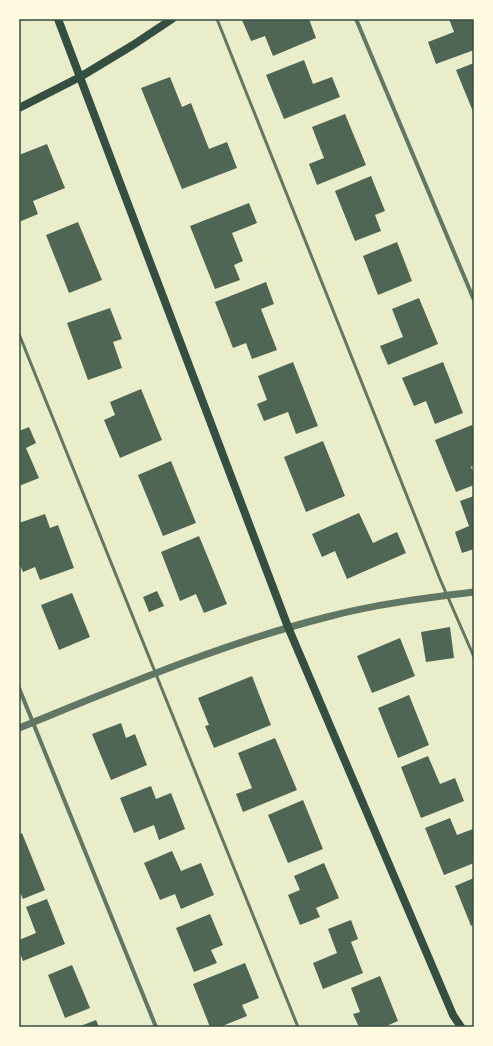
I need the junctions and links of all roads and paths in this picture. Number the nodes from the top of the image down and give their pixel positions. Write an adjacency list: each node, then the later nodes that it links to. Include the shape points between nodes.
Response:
1 (58, 19): 5 (main road)
2 (172, 19): 5 (main road)
3 (217, 19): 10 (lane)
4 (356, 19): 7 (street)
5 (80, 76): 6 (main road); 11 (main road)
6 (19, 108)
7 (474, 300)
8 (19, 334): 13 (lane)
9 (474, 592): 10 (street)
10 (447, 595): 11 (street, via 389,603); 12 (lane)
11 (288, 627): 13 (street); 19 (main road, via 453,1015)
12 (474, 657)
13 (156, 673): 15 (street); 18 (lane)
14 (19, 688): 15 (street)
15 (33, 722): 16 (street); 17 (street)
16 (19, 728)
17 (156, 1027)
18 (298, 1027)
19 (461, 1027)

